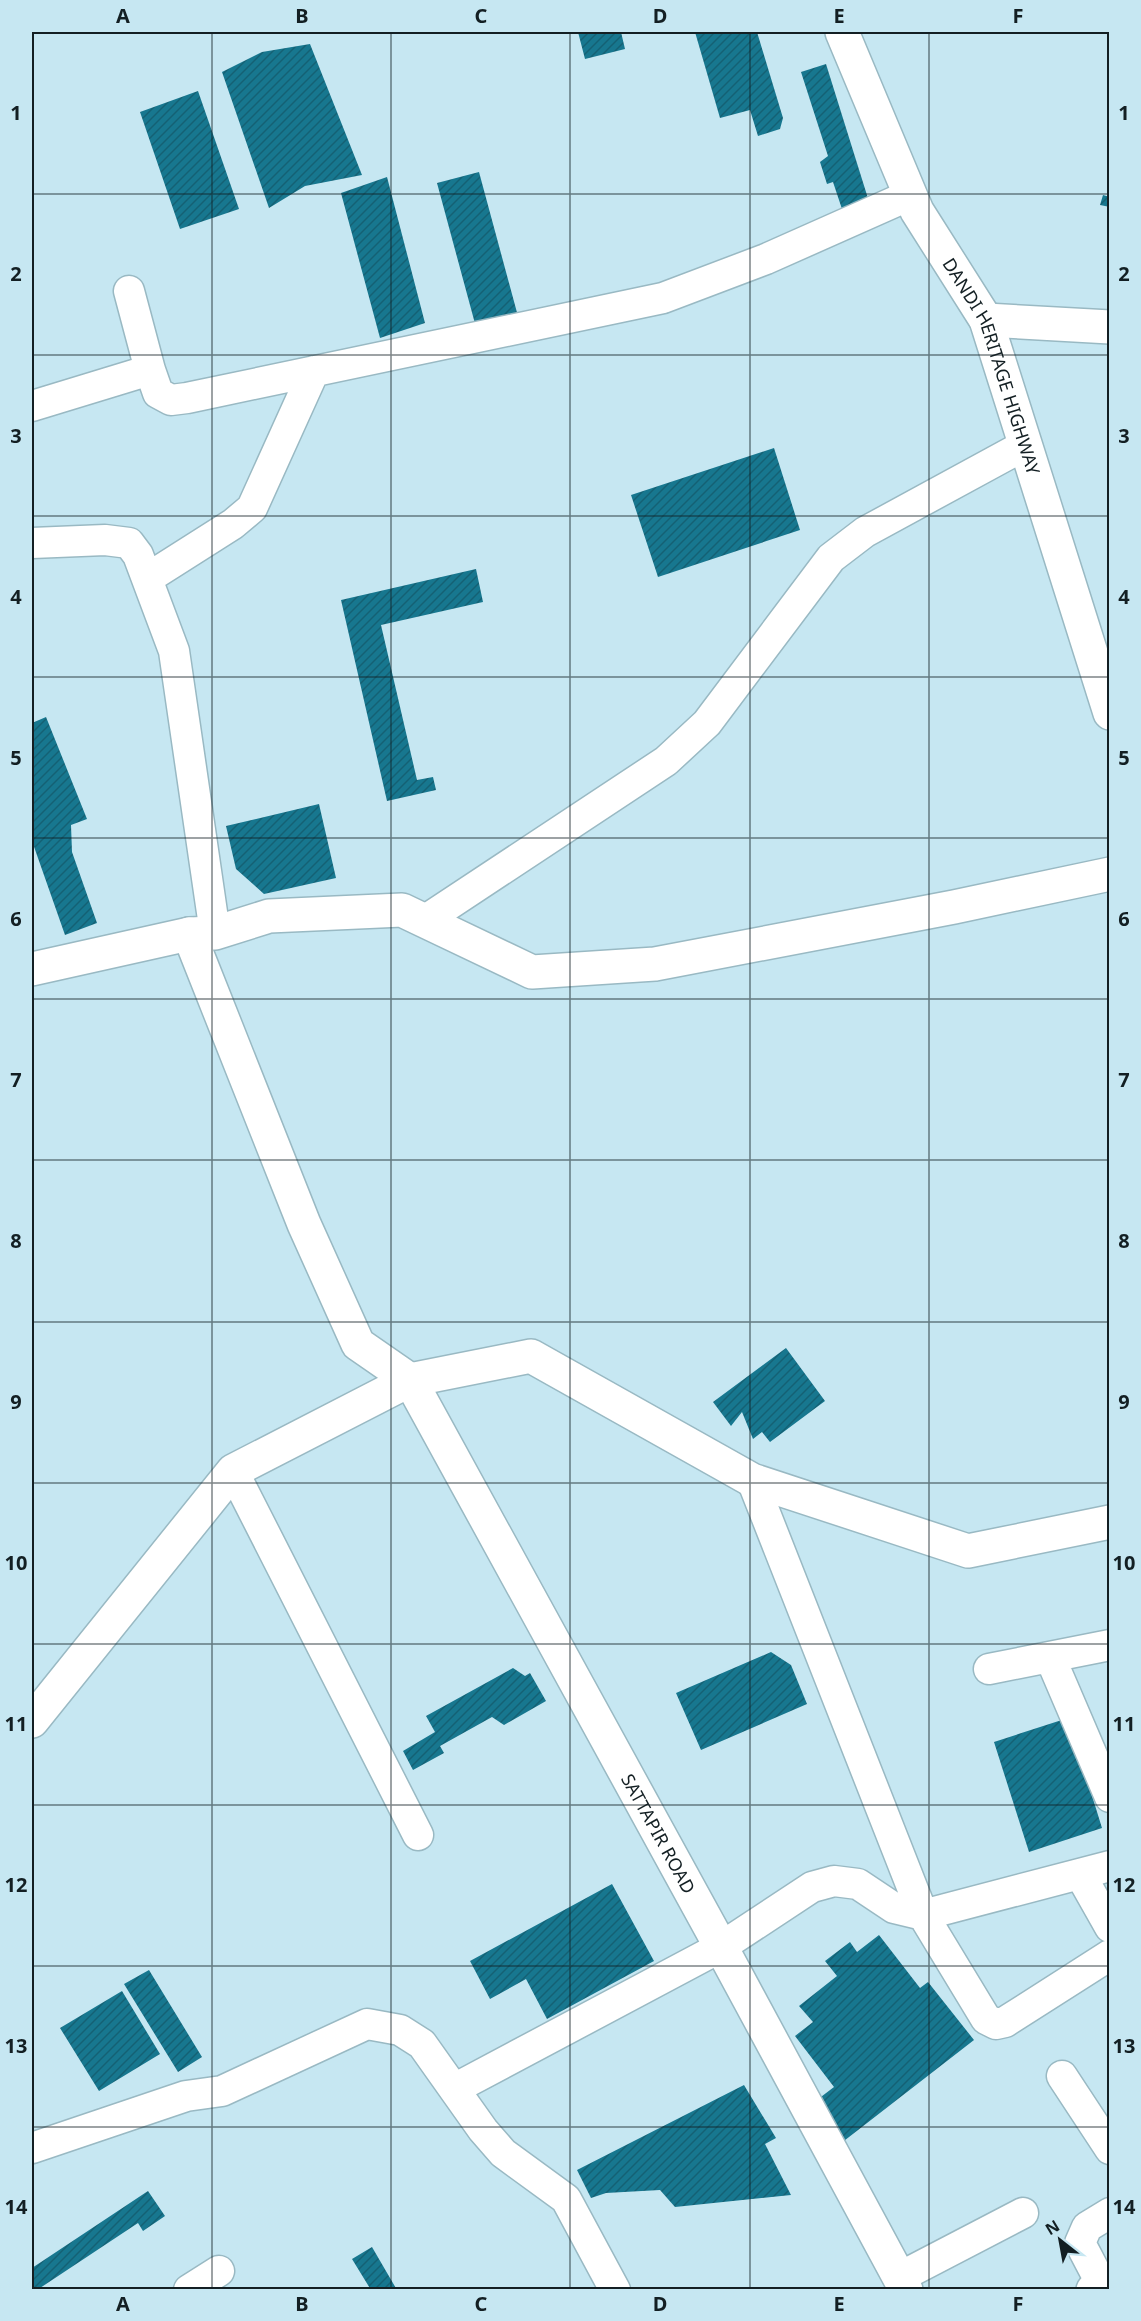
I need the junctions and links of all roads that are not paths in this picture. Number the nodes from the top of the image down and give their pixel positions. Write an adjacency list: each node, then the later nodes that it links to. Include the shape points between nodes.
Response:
1 (842, 32): 2 (main road, DANDI HERITAGE HIGHWAY)
2 (910, 195): 4 (main road, DANDI HERITAGE HIGHWAY); 7 (street, via 765,259 663,298)
3 (129, 291): 6 (street)
4 (986, 320): 5 (main road); 9 (main road, DANDI HERITAGE HIGHWAY)
5 (1110, 327)
6 (150, 370): 7 (street, via 158,393 171,400); 8 (street)
7 (314, 371): 11 (street, via 252,508)
8 (32, 406)
9 (1025, 445): 12 (main road, DANDI HERITAGE HIGHWAY); 14 (street, via 865,532 831,558 707,723 666,761)
10 (32, 543): 11 (street, via 129,543)
11 (148, 578): 15 (street, via 174,651)
12 (1110, 713)
13 (1110, 874): 14 (main road, via 655,964 532,972)
14 (424, 921): 15 (main road, via 402,910 269,916)
15 (202, 934): 16 (main road); 17 (main road, via 304,1224 358,1344)
16 (32, 969)
17 (410, 1380): 18 (main road); 19 (main road, via 531,1356); 31 (main road, SATTAPIR ROAD)
18 (233, 1471): 24 (main road); 26 (street)
19 (752, 1480): 20 (main road, via 968,1551); 29 (street)
20 (1110, 1522)
21 (1110, 1645): 22 (street)
22 (1050, 1657): 23 (street); 25 (street)
23 (989, 1669)
24 (32, 1720)
25 (1110, 1797)
26 (418, 1835)
27 (1110, 1866): 28 (street)
28 (1080, 1874): 29 (street); 30 (street)
29 (922, 1915): 31 (street, via 894,1908 858,1884 834,1881 812,1887); 32 (street, via 986,2019 996,2024)
30 (1110, 1927)
31 (722, 1947): 34 (street); 40 (main road, SATTAPIR ROAD)
32 (1110, 1955)
33 (1062, 2076): 36 (street)
34 (454, 2089): 35 (street, via 422,2044 400,2030 367,2024 222,2091 186,2096); 43 (street, via 503,2153 566,2199)
35 (32, 2148)
36 (1110, 2149)
37 (1023, 2213): 40 (street)
38 (1110, 2213): 41 (street, via 1087,2227 1080,2243)
39 (219, 2271): 42 (street)
40 (903, 2283)
41 (1102, 2285)
42 (189, 2289)
43 (615, 2289)

